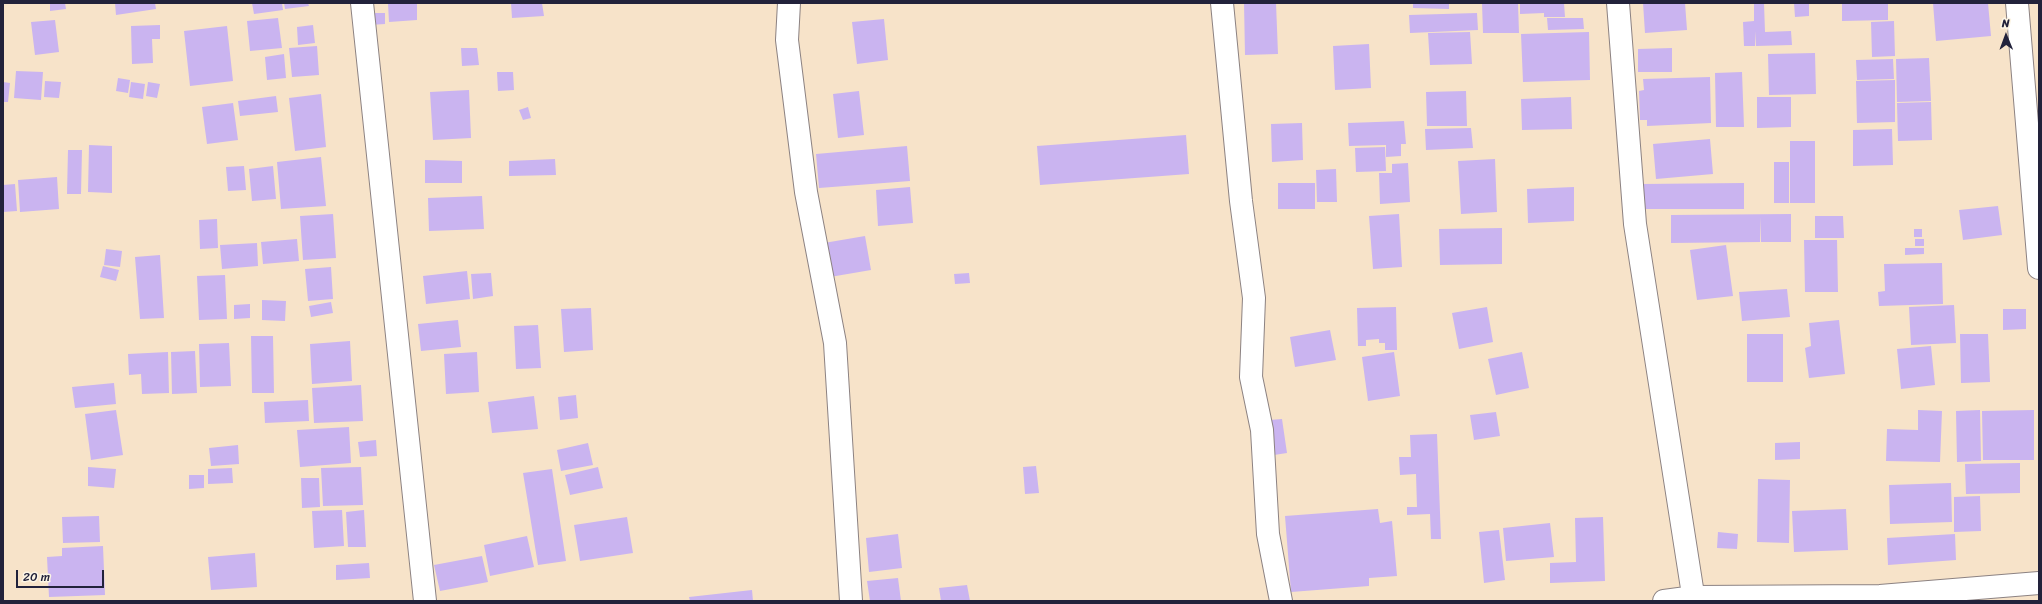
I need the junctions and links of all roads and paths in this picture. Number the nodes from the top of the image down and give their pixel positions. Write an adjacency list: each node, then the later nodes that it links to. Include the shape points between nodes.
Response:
1 (362, 3): 9 (street)
2 (789, 3): 10 (street, via 787,40 806,192 835,343)
3 (1222, 3): 11 (street, via 1241,201 1254,298 1251,377 1262,430 1268,534)
4 (1618, 3): 8 (street, via 1635,224)
5 (2017, 3): 6 (street)
6 (2039, 268)
7 (2039, 583): 8 (street, via 1880,596)
8 (1694, 599): 12 (street)
9 (425, 601)
10 (851, 601)
11 (1281, 601)
12 (1664, 601)

